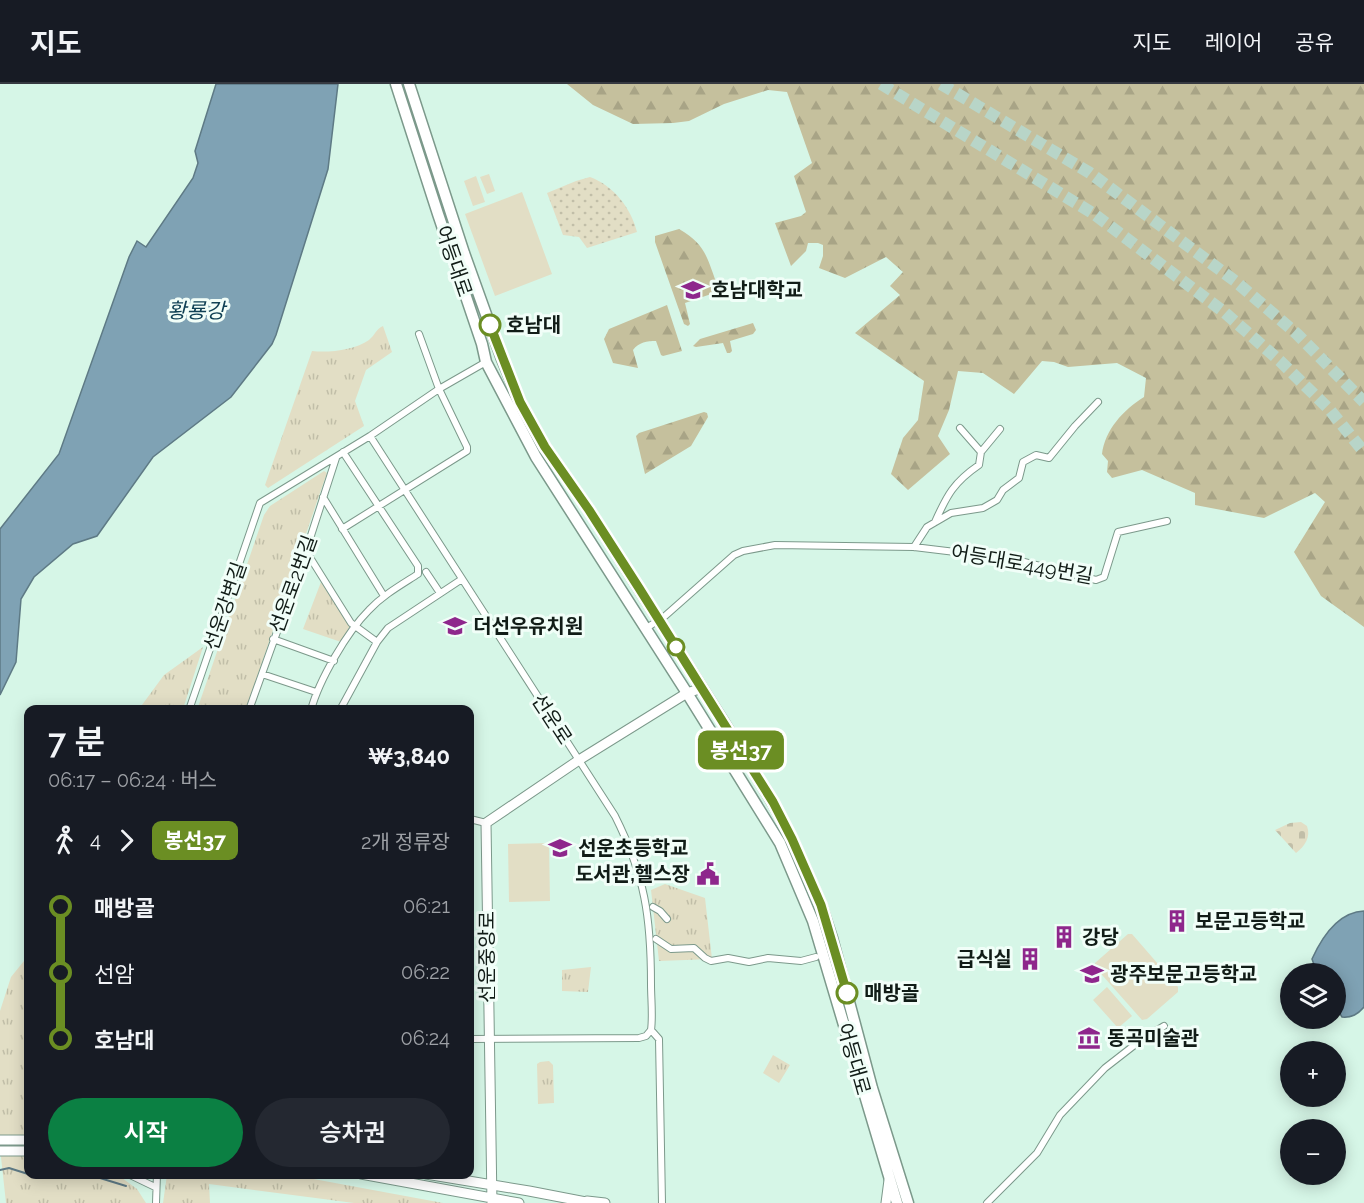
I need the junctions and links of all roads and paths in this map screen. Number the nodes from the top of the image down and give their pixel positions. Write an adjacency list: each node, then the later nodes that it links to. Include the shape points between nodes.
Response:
1 (396, 84): 4 (main road, 어등대로)
2 (409, 84): 25 (main road, 어등대로, via 464,253 520,402)
3 (419, 334): 5 (street)
4 (486, 362): 5 (street); 27 (main road, 어등대로, via 536,457)
5 (439, 389): 9 (street); 13 (street, via 467,451)
6 (1098, 402): 17 (street, 어등대로449번길, via 1049,458 1036,455 1023,462 1019,478 997,500 983,508 951,513)
7 (960, 429): 11 (street)
8 (1000, 429): 11 (street, 어등대로449번길)
9 (369, 436): 10 (street); 13 (street, 선운로)
10 (344, 452): 12 (street); 15 (street)
11 (981, 452): 17 (street, 어등대로449번길, via 979,465 960,478)
12 (336, 458): 14 (street, 선운로2번길); 35 (street, 선운강변길, via 260,503)
13 (405, 490): 15 (street); 22 (street, 선운로)
14 (323, 497): 18 (street); 20 (street, 선운로2번길)
15 (380, 505): 18 (street); 24 (street, via 419,571)
16 (1167, 521): 19 (street, 어등대로449번길, via 1118,532 1104,577 1096,580 1013,558)
17 (935, 522): 19 (street, 어등대로449번길)
18 (342, 529): 24 (street)
19 (914, 547): 25 (street, 어등대로449번길, via 775,545 743,550)
20 (306, 551): 26 (street); 28 (street, 선운로2번길)
21 (426, 572): 23 (street)
22 (462, 579): 23 (street); 39 (street, 선운로)
23 (440, 593): 29 (street, via 388,628)
24 (384, 596): 26 (street)
25 (660, 620): 27 (street, 어등대로449번길); 32 (main road, 어등대로)
26 (355, 626): 29 (street); 30 (street)
27 (645, 629): 34 (main road, 어등대로)
28 (273, 639): 30 (street); 31 (street, 선운로2번길)
29 (377, 642): 38 (street)
30 (334, 661): 33 (street)
31 (261, 674): 33 (street); 36 (street, 선운로2번길)
32 (702, 688): 34 (street); 70 (main road, 어등대로, via 773,802 821,905)
33 (316, 692): 37 (street)
34 (687, 693): 39 (street); 54 (main road, 어등대로, via 780,843 813,921)
35 (191, 705)
36 (253, 705)
37 (312, 705)
38 (343, 705)
39 (579, 760): 41 (street); 47 (street, 선운로, via 615,816 638,869 651,938)
40 (474, 820): 41 (street)
41 (486, 823): 48 (street, 선운중앙로)
42 (653, 907): 43 (street)
43 (667, 919)
44 (656, 939): 45 (street, via 671,949 694,948 711,961 728,958 749,962 768,957 801,961)
45 (816, 957)
46 (1164, 1026): 71 (street, via 1105,1068 1060,1115 1037,1153)
47 (651, 1030): 48 (street, via 639,1038); 67 (street, 선운로, via 659,1040)
48 (488, 1039): 49 (street); 59 (street, 선운중앙로)
49 (474, 1040)
50 (0, 1140): 51 (street)
51 (24, 1140)
52 (0, 1150): 53 (street)
53 (24, 1151)
54 (889, 1178): 68 (street); 69 (main road, 어등대로)
55 (138, 1179): 60 (street)
56 (157, 1179): 60 (street)
57 (386, 1179): 61 (street)
58 (458, 1179): 59 (street)
59 (490, 1184): 61 (street, 선운중앙로); 62 (street)
60 (155, 1187): 63 (street)
61 (491, 1200): 64 (street)
62 (578, 1200): 65 (street); 66 (street)
63 (156, 1203)
64 (517, 1203)
65 (591, 1203)
66 (605, 1203)
67 (662, 1203)
68 (886, 1203)
69 (897, 1203)
70 (908, 1203)
71 (987, 1203)

